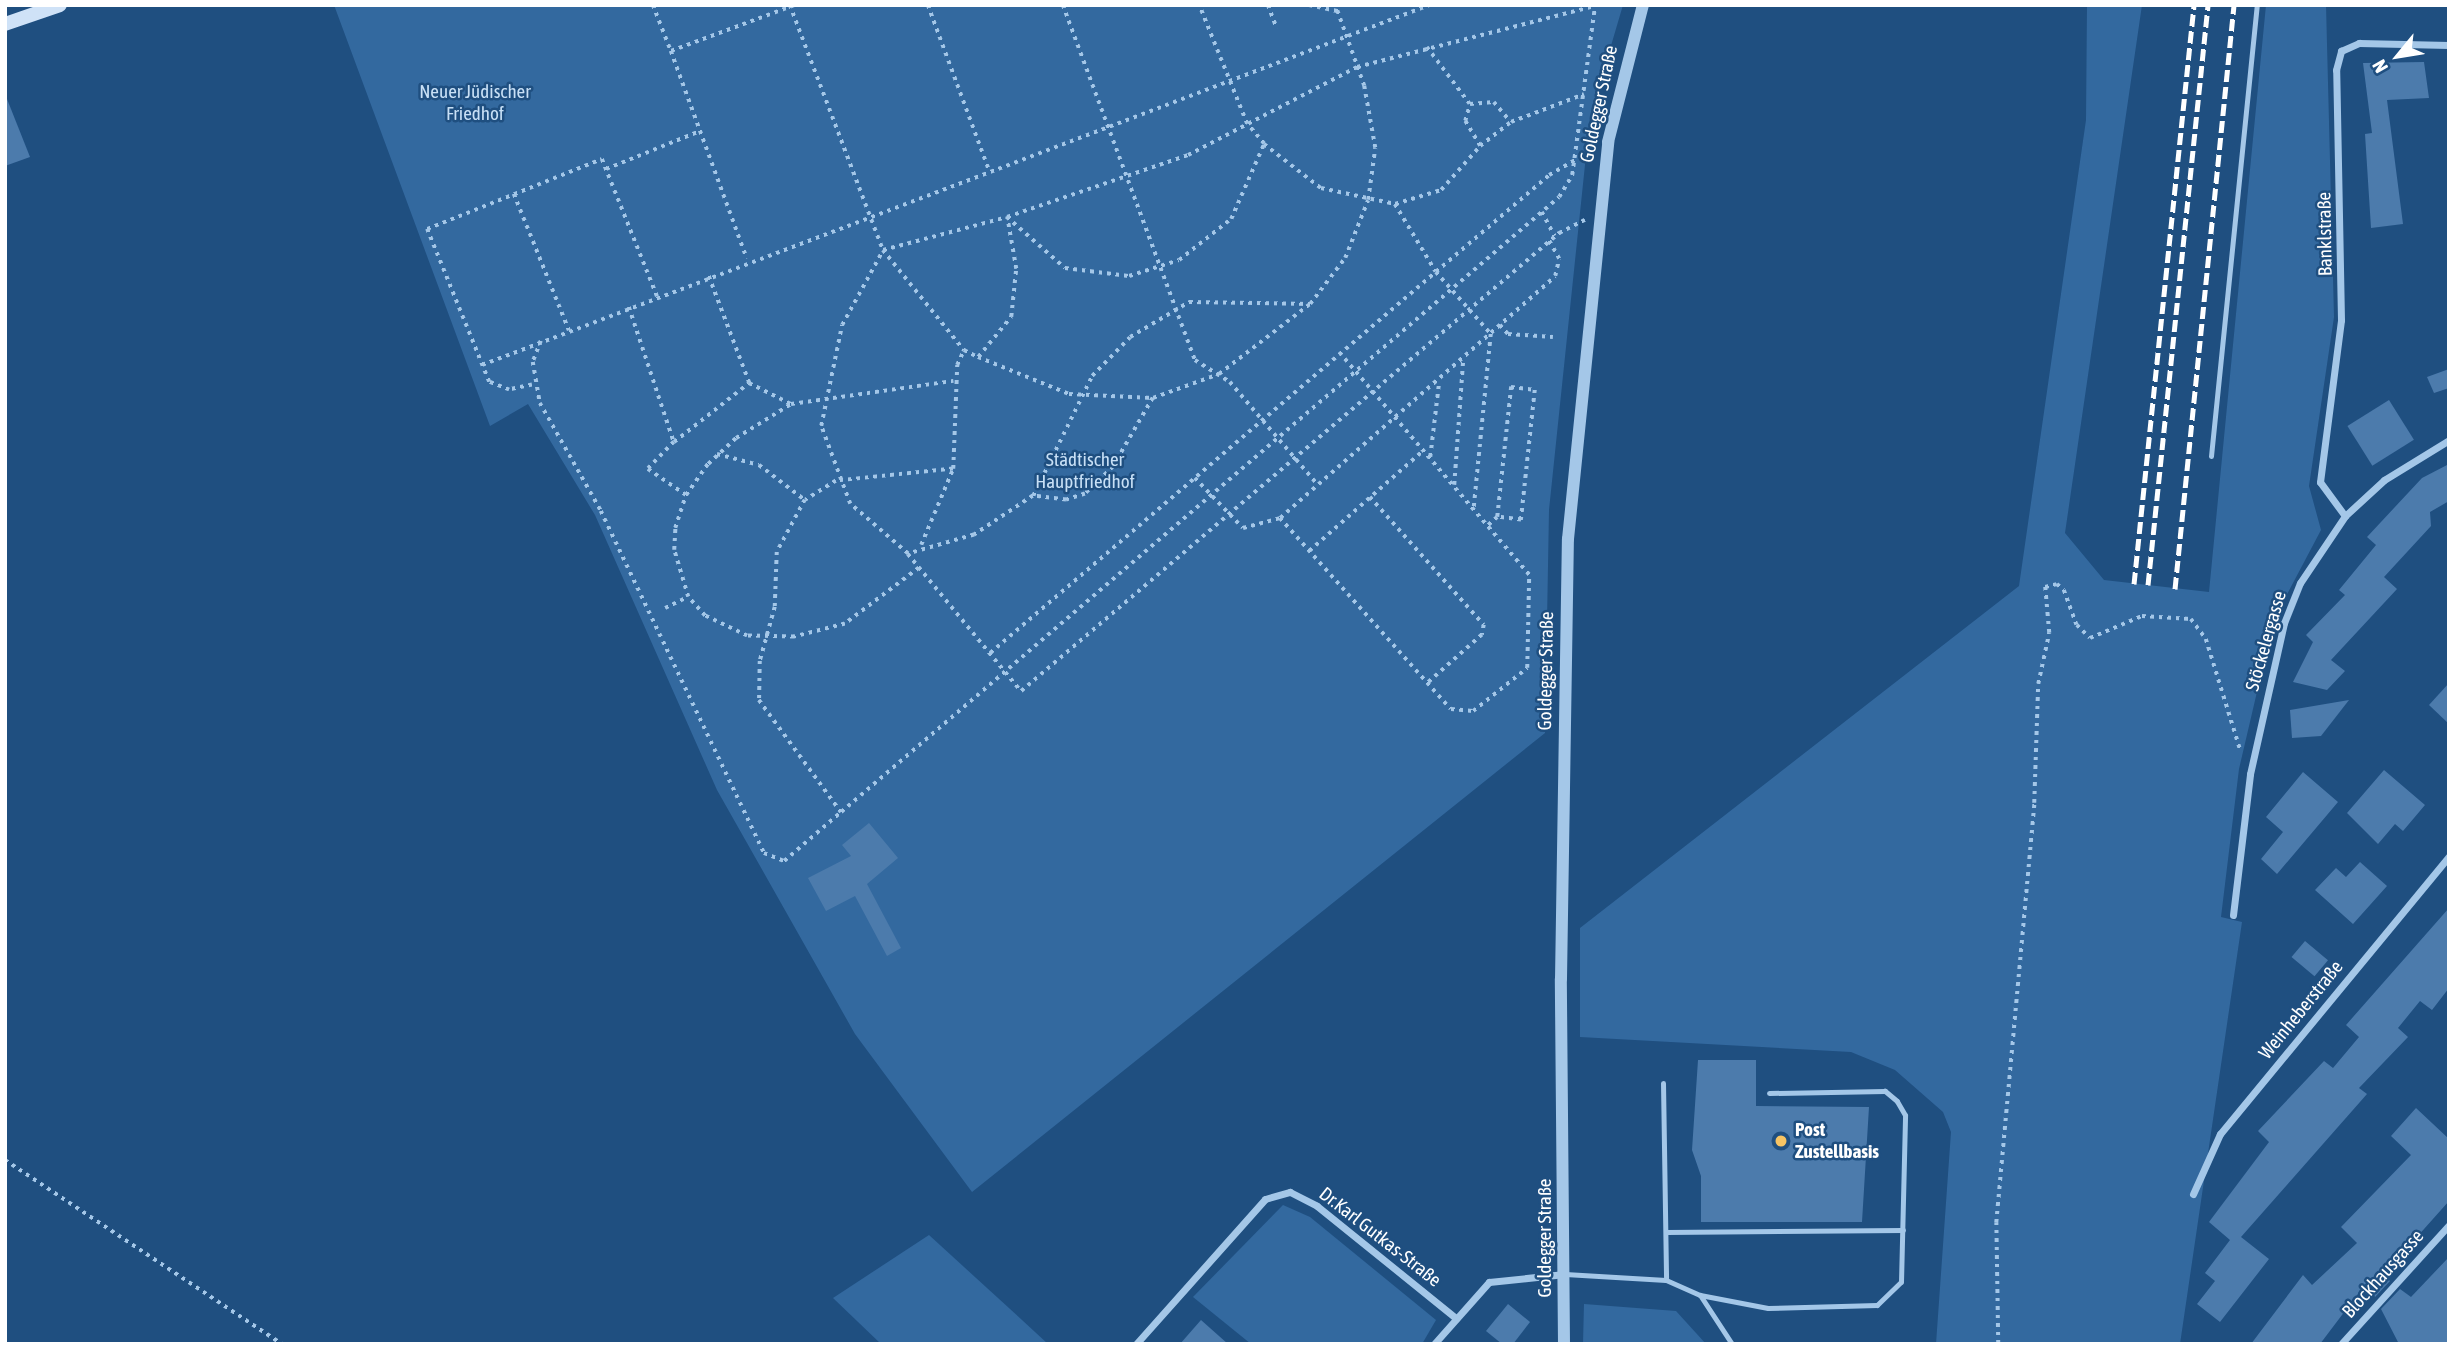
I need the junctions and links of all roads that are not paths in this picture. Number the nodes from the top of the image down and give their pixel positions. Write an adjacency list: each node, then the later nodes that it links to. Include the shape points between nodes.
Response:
1 (60, 5): 4 (main road)
2 (1643, 5): 17 (street, Goldegger Straße, via 1615,98 1573,459 1565,613)
3 (2257, 5): 7 (lane)
4 (5, 24)
5 (2449, 45): 8 (street, Banklstraße, via 2359,43 2341,51 2336,70 2341,320 2320,482)
6 (2449, 440): 8 (street, Stöckelergasse, via 2384,480)
7 (2211, 456)
8 (2345, 516): 10 (street, Stöckelergasse, via 2313,560 2284,623 2250,774)
9 (2449, 856): 13 (street, Weinheberstraße, via 2220,1134)
10 (2233, 915)
11 (1663, 1083): 16 (lane)
12 (1769, 1093): 15 (lane, via 1885,1091 1897,1101 1905,1115)
13 (2193, 1194)
14 (2449, 1226): 25 (street, Blockhausgasse)
15 (1903, 1230): 16 (lane); 19 (lane, via 1900,1282 1877,1305 1768,1308)
16 (1665, 1231): 18 (lane)
17 (1565, 1274): 18 (lane); 20 (street, via 1489,1282); 23 (street, Goldegger Straße)
18 (1666, 1280): 19 (lane)
19 (1700, 1296): 24 (lane)
20 (1456, 1318): 21 (street, Dr.Karl Gutkas-Straße, via 1317,1206 1279,1193 1265,1199); 22 (street)
21 (1136, 1344)
22 (1434, 1344)
23 (1564, 1344)
24 (1732, 1344)
25 (2341, 1344)

